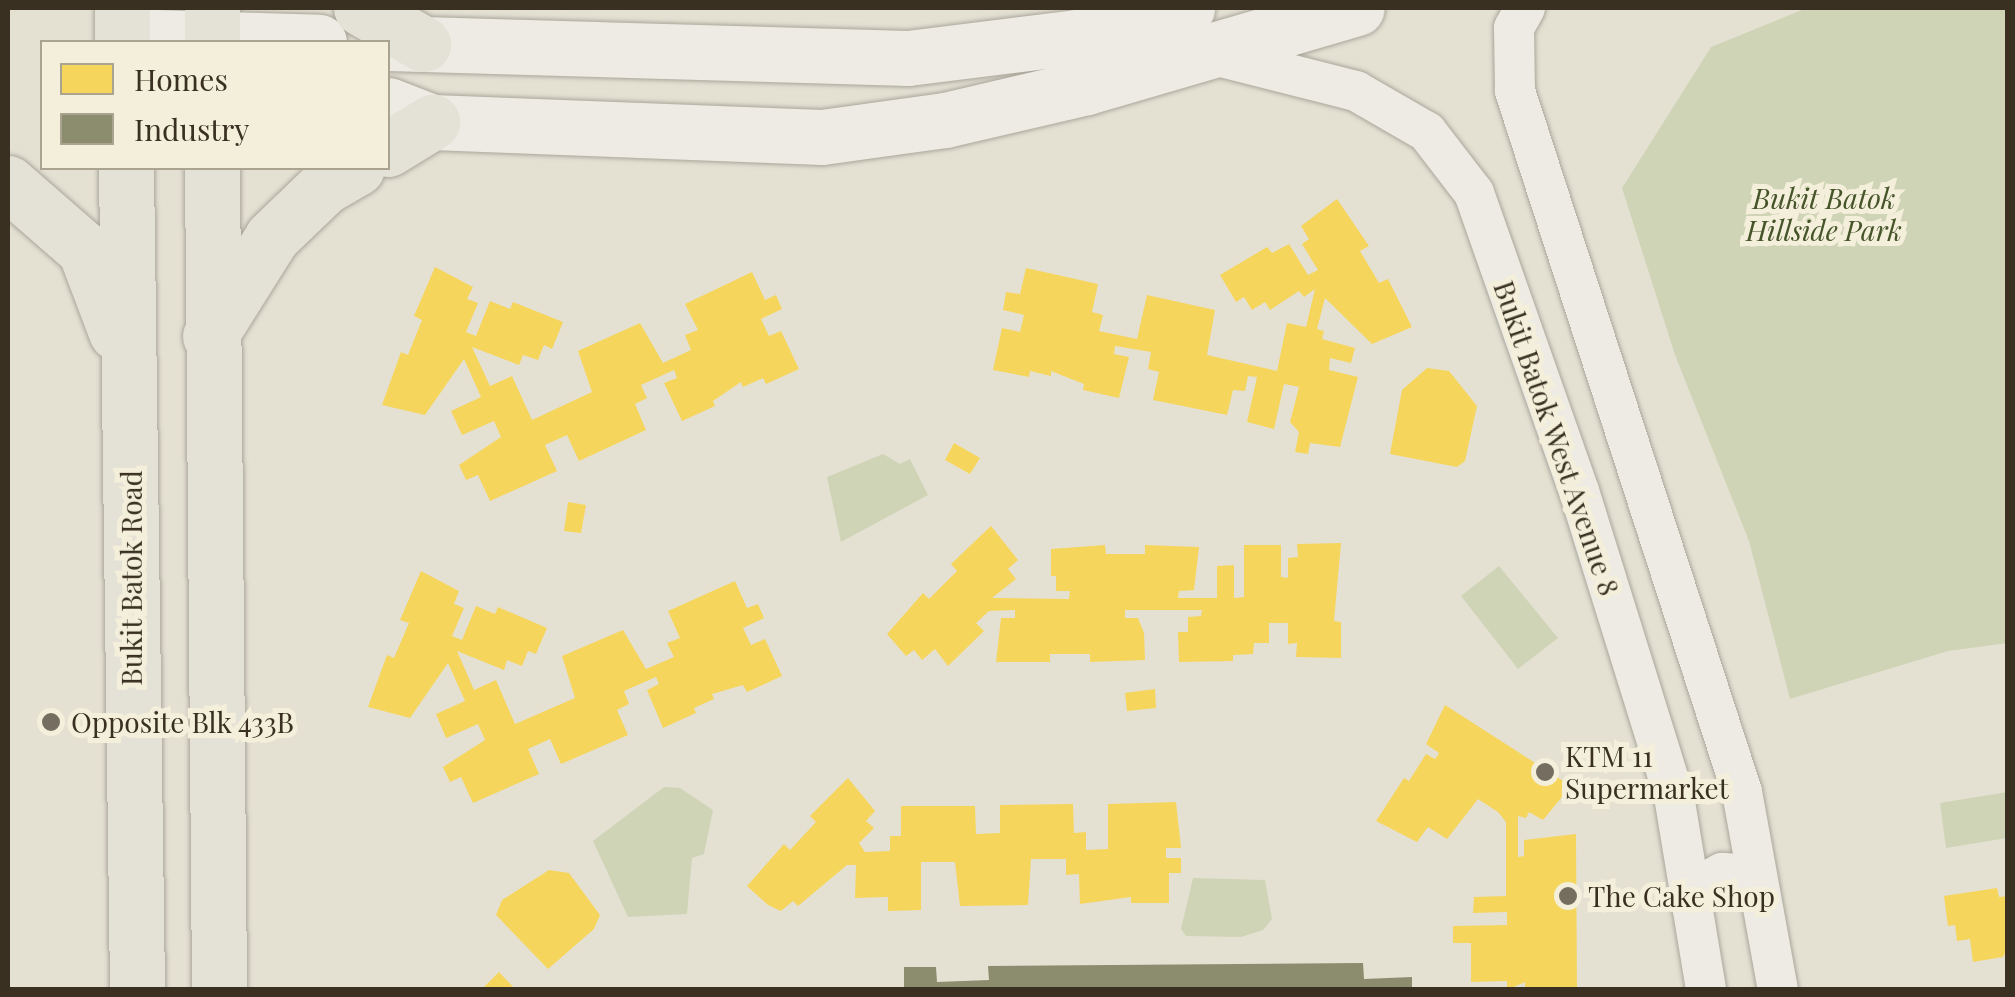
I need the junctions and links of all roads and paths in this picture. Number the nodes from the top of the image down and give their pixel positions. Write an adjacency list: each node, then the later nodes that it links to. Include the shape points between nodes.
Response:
1 (360, 8): 8 (main road)
2 (1357, 8): 6 (main road)
3 (1525, 8): 18 (street, via 1514,28 1515,91 1742,792)
4 (122, 29): 5 (main road)
5 (212, 30): 7 (main road)
6 (1196, 30): 9 (main road, via 908,58); 11 (main road, via 945,120 822,137); 19 (street, Bukit Batok West Avenue 8, via 1356,91 1427,132 1474,193 1580,491 1674,796)
7 (301, 40)
8 (405, 44): 9 (main road)
9 (657, 56): 11 (main road, via 623,64 604,81 608,116)
10 (402, 125): 11 (main road)
11 (627, 132)
12 (126, 170): 17 (main road, Bukit Batok Road)
13 (212, 170): 16 (main road)
14 (354, 170): 16 (main road, via 324,187 272,237)
15 (8, 183): 17 (main road, via 84,250)
16 (209, 337): 21 (main road)
17 (134, 387): 20 (main road, Bukit Batok Road, via 129,564)
18 (1760, 894): 19 (street, via 1741,874 1722,874 1704,883); 23 (street)
19 (1692, 906): 22 (street, Bukit Batok West Avenue 8)
20 (136, 990)
21 (219, 990)
22 (1706, 990)
23 (1778, 990)

